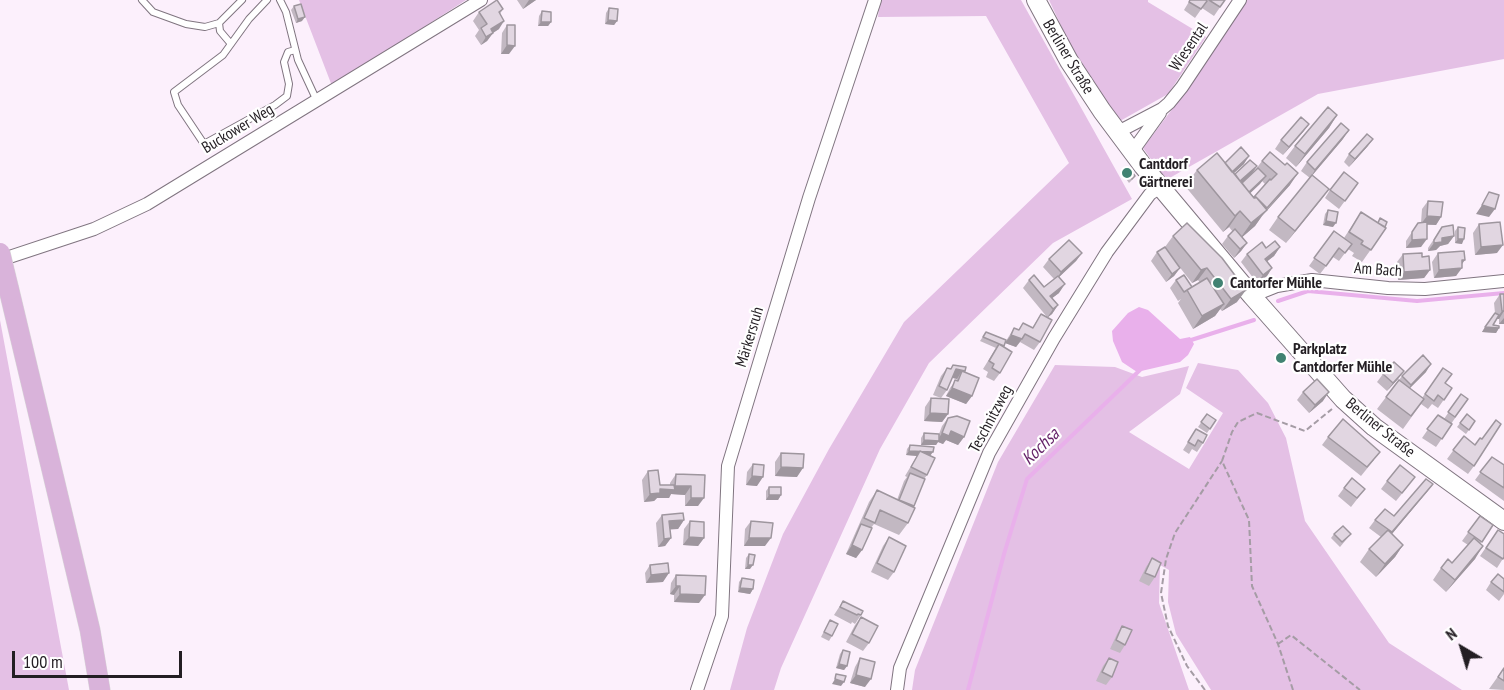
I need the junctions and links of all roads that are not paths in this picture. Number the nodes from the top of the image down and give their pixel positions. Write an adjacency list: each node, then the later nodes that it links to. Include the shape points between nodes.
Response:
1 (142, 0): 9 (lane, via 153,12 186,24 205,27)
2 (242, 0): 9 (lane)
3 (267, 0): 10 (lane)
4 (280, 0): 11 (lane)
5 (481, 0): 12 (street, Buckower Weg)
6 (875, 0): 23 (street, Märkersruh, via 809,198 728,466 722,616)
7 (1035, 0): 14 (main road, Berliner Straße, via 1069,61)
8 (1240, 0): 13 (street, Wiesental, via 1182,87)
9 (219, 23): 10 (lane, via 220,31)
10 (231, 44): 11 (lane, via 223,55 174,92 178,105 204,144 287,96 284,62 288,52)
11 (296, 50): 12 (lane)
12 (317, 101): 18 (street, Buckower Weg, via 147,204 94,229)
13 (1162, 109): 14 (street, Wiesental); 15 (street, Wiesental)
14 (1118, 132): 15 (main road, Berliner Straße)
15 (1132, 152): 16 (main road, Berliner Straße)
16 (1160, 188): 20 (main road, Berliner Straße); 24 (street, Teschnitzweg, via 1150,194 1107,252 989,453 900,668)
17 (0, 253): 22 (main road, bridge, via 90,630)
18 (0, 260)
19 (1504, 281): 20 (street, Am Bach, via 1425,289 1312,280 1277,286)
20 (1252, 296): 21 (main road, Berliner Straße, via 1343,399 1374,427)
21 (1504, 521)
22 (100, 690)
23 (697, 690)
24 (897, 690)

